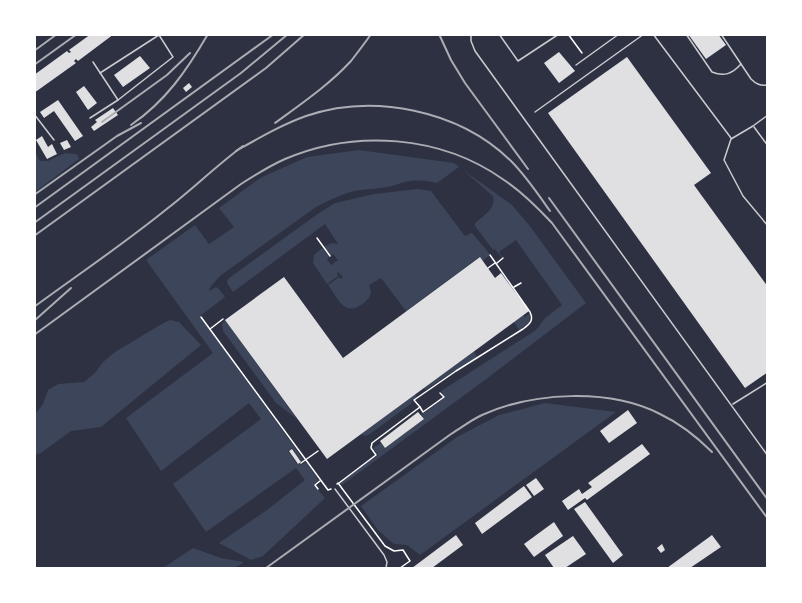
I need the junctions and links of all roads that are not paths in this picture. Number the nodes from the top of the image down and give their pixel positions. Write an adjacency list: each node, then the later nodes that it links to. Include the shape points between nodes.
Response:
1 (471, 34): 26 (lane, via 475,51)
2 (499, 34): 3 (lane, via 518,61)
3 (559, 34)
4 (619, 34): 12 (lane)
5 (644, 34): 16 (lane)
6 (653, 34): 21 (lane)
7 (686, 34): 11 (lane, via 712,72 728,75)
8 (722, 34): 11 (lane)
9 (159, 35): 13 (lane); 15 (lane, via 173,57)
10 (93, 62): 13 (lane)
11 (741, 64): 14 (lane, via 756,84)
12 (576, 65)
13 (100, 74): 15 (lane)
14 (768, 85)
15 (118, 99): 19 (lane)
16 (535, 112)
17 (34, 114): 22 (lane)
18 (768, 115): 20 (lane)
19 (90, 118)
20 (753, 126): 21 (lane); 23 (lane)
21 (731, 139): 24 (lane, via 724,160 743,196)
22 (54, 140)
23 (768, 146)
24 (768, 226)
25 (768, 382): 26 (lane)
26 (731, 405): 27 (lane)
27 (768, 456)
28 (335, 489): 29 (lane, via 384,555)
29 (386, 568)

